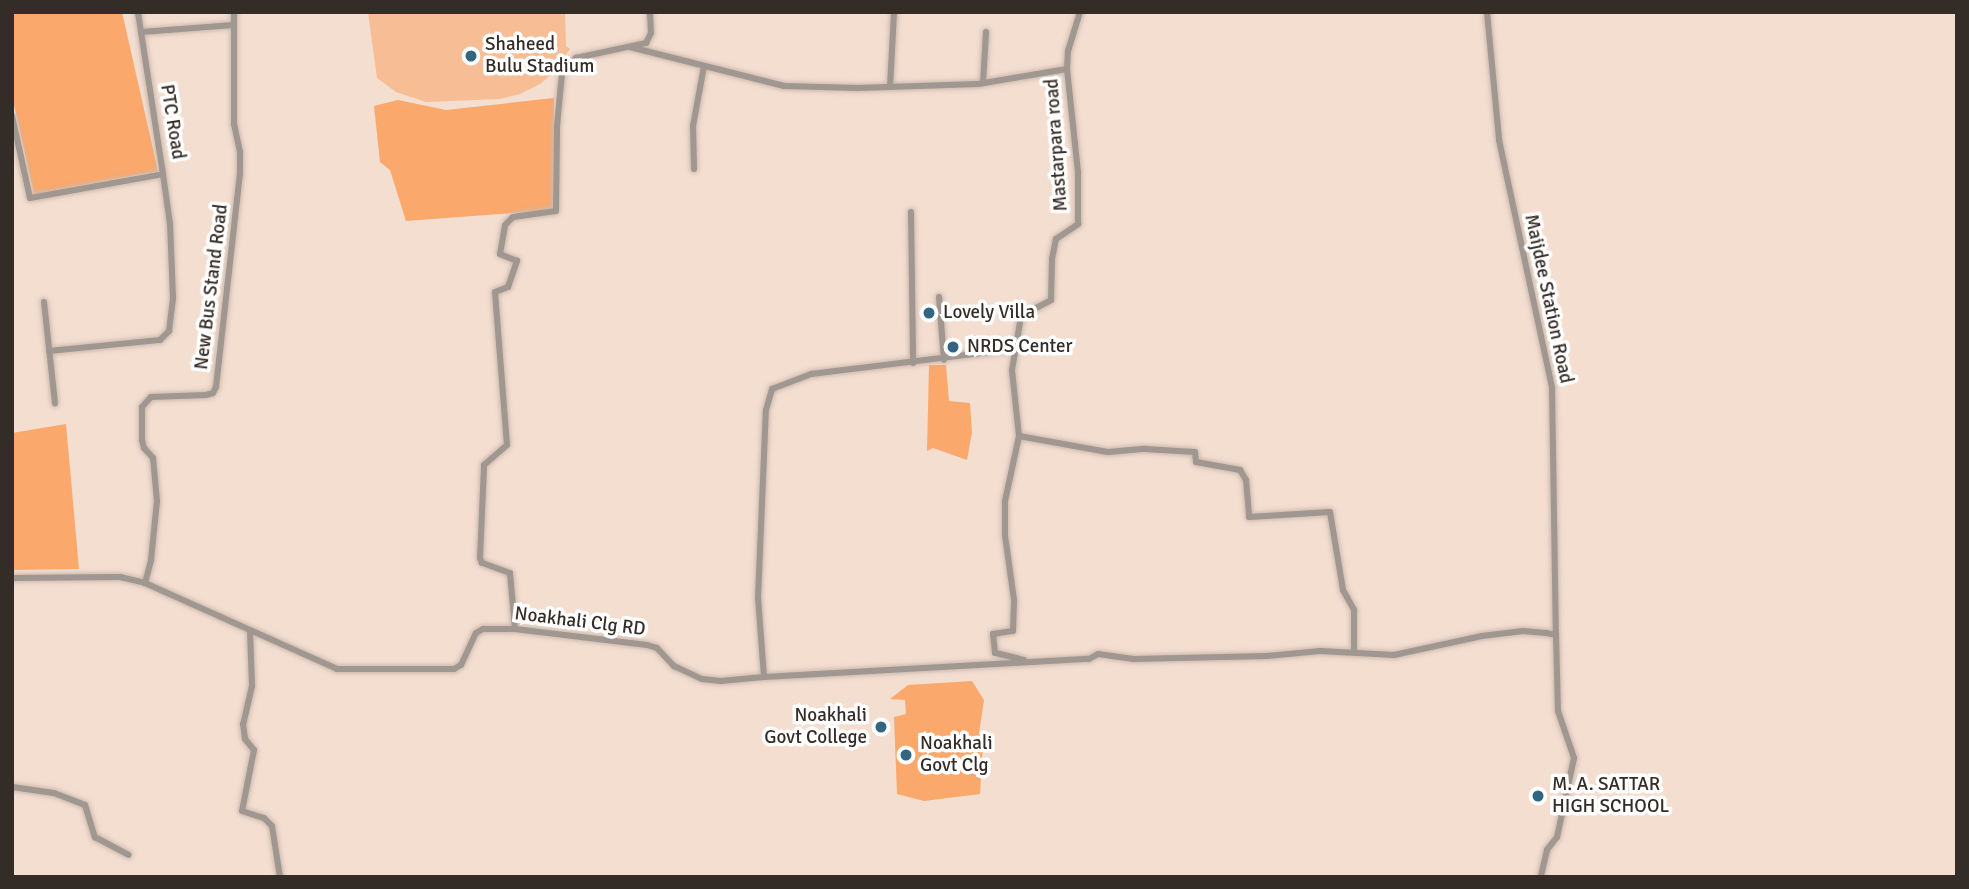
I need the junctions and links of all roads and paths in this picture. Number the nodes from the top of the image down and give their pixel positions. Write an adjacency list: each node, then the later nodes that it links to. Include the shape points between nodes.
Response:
1 (138, 12): 8 (street, PTC Road)
2 (234, 12): 7 (street, New Bus Stand Road)
3 (650, 12): 10 (street, via 651,33 646,43)
4 (894, 12): 14 (street)
5 (1080, 12): 12 (street, Mastarpara road)
6 (1487, 12): 31 (street, Maijdee Station Road, via 1499,140 1552,388)
7 (234, 25): 8 (street); 28 (street, New Bus Stand Road, via 234,124 240,174 216,387 206,395 151,397 142,407 142,440 153,458 157,501)
8 (141, 32): 17 (street, PTC Road)
9 (986, 32): 13 (street)
10 (627, 47): 11 (street); 29 (street, via 576,58 562,73 556,211 513,217 505,225 500,254 517,261 508,287 495,292 507,445 484,465 480,558 482,563 510,573)
11 (704, 66): 14 (street, via 784,86); 16 (street, via 693,126)
12 (1067, 69): 13 (street); 21 (street, Mastarpara road, via 1078,172 1078,224 1056,239 1051,300 1021,316)
13 (983, 83): 14 (street)
14 (890, 87)
15 (12, 116): 17 (street, PTC Road, via 30,198)
16 (694, 169)
17 (163, 174): 22 (street, via 172,273 169,331 160,340)
18 (911, 212): 24 (street)
19 (939, 297): 23 (street)
20 (44, 302): 22 (street)
21 (1015, 349): 23 (street); 26 (street, Mastarpara road, via 1012,370)
22 (49, 351): 25 (street)
23 (944, 360): 24 (street)
24 (913, 363): 34 (street, via 811,374 772,389 769,395 758,598)
25 (55, 403)
26 (1018, 436): 32 (street, via 1108,452 1195,452 1196,462 1240,470 1246,480 1249,517 1330,512 1341,580 1354,610); 33 (street, Mastarpara road, via 1005,501 1013,631 993,634 995,653)
27 (12, 578): 28 (street, Noakhali Clg RD, via 120,577)
28 (145, 583): 30 (street, Noakhali Clg RD)
29 (515, 629): 30 (street, Noakhali Clg RD, via 476,633 461,665 454,669 337,669); 34 (street, Noakhali Clg RD, via 647,645 657,648 674,666 702,679)
30 (250, 631): 37 (street, via 252,686 243,724 245,739 254,750 242,811 264,818 272,826)
31 (1556, 635): 32 (street, via 1522,631 1408,654); 38 (street, Maijdee Station Road, via 1558,711 1574,758 1557,837 1547,850)
32 (1354, 652): 33 (street, via 1134,659 1098,653 1089,659)
33 (1029, 661): 34 (street, Noakhali Clg RD)
34 (764, 677)
35 (12, 788): 36 (street, via 54,793 85,805 95,837)
36 (129, 855)
37 (280, 877)
38 (1541, 877)

